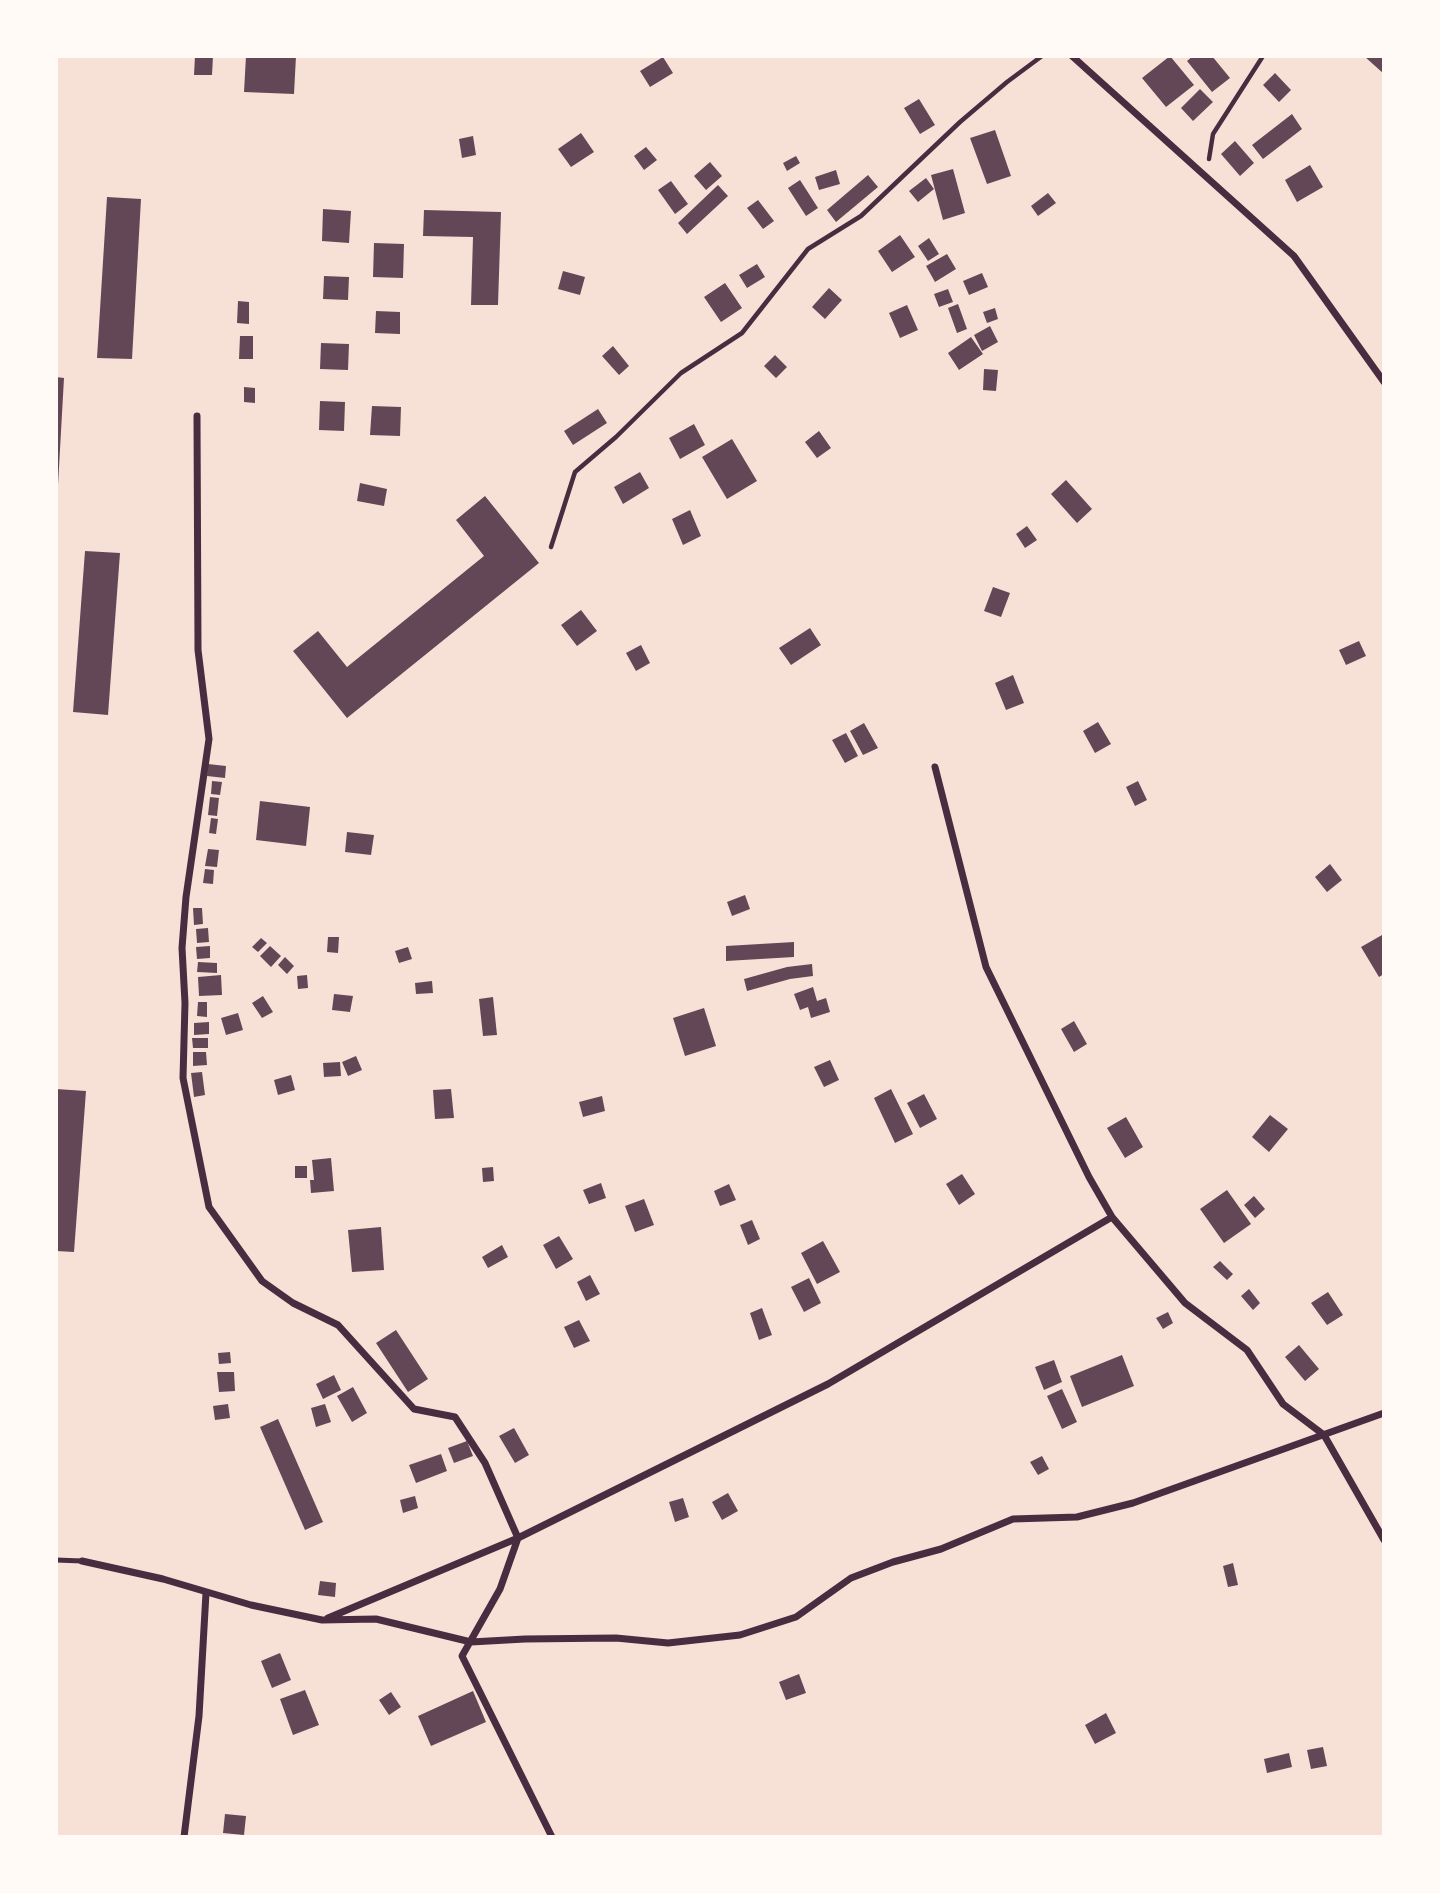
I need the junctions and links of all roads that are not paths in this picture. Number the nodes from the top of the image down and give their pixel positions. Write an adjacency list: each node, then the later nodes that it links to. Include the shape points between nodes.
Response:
1 (1072, 56): 2 (street, via 1294,256)
2 (1384, 382)
3 (197, 416): 8 (street, via 198,650 209,739 182,948 183,1078 209,1207 262,1281 293,1303 338,1325 414,1409 455,1417 485,1463)
4 (935, 767): 5 (street, via 986,967)
5 (1112, 1217): 7 (street, via 1185,1303 1247,1350 1283,1404); 8 (street, via 828,1384)
6 (1384, 1413): 7 (street)
7 (1324, 1436): 9 (street); 14 (street, via 1133,1503 1077,1517 1013,1519 942,1549 851,1578 796,1617 740,1635 668,1643 616,1638)
8 (518, 1538): 13 (street); 14 (street, via 500,1588)
9 (1384, 1540)
10 (56, 1559): 11 (lane)
11 (82, 1562): 12 (street)
12 (206, 1592): 13 (street); 15 (street, via 199,1716)
13 (322, 1620): 14 (street, via 376,1619)
14 (471, 1642): 16 (street, via 462,1656)
15 (184, 1837)
16 (552, 1837)

